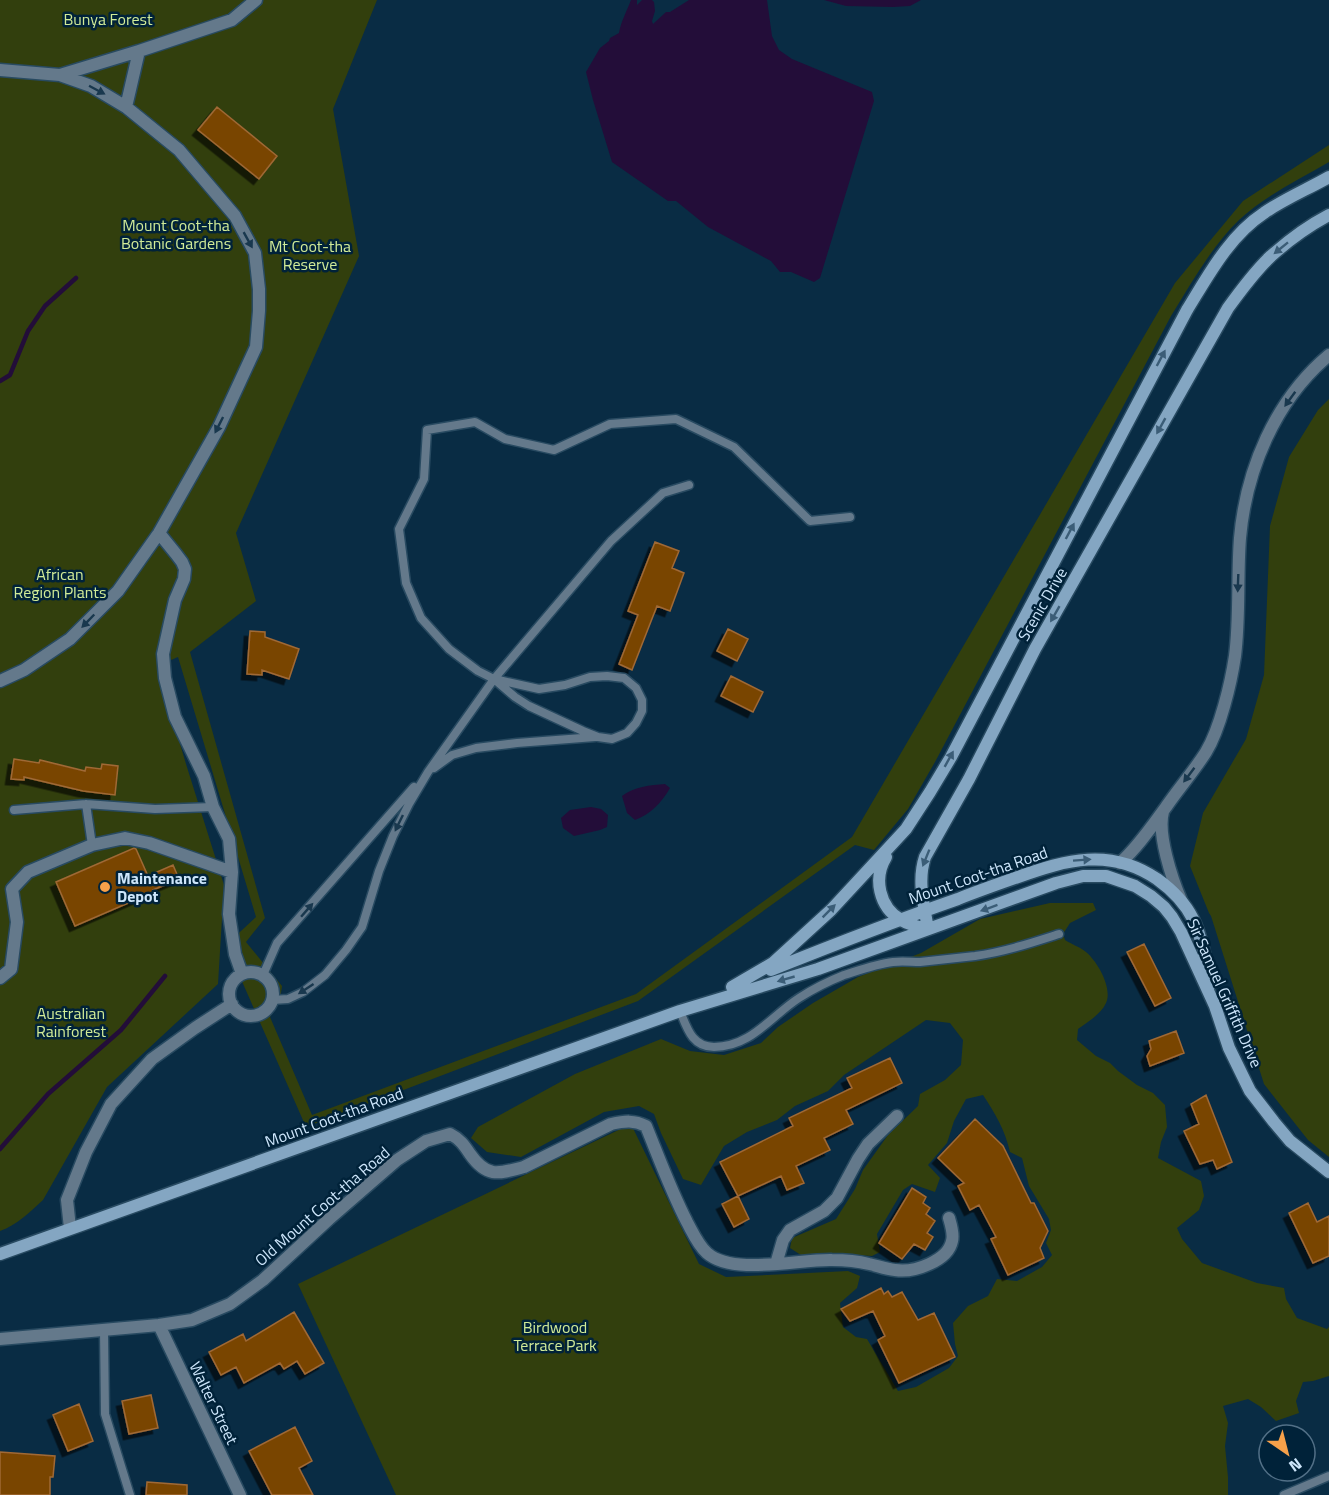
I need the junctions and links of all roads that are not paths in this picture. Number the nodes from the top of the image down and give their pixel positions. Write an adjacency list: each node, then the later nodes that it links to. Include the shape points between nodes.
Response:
1 (256, 0): 2 (street, via 232,20)
2 (139, 51): 4 (street); 5 (street)
3 (0, 70): 4 (street)
4 (60, 75): 5 (street, one-way to 5, via 91,86)
5 (126, 107): 11 (street, one-way to 11, via 179,150 235,216 255,253 259,289 256,347 219,427)
6 (1329, 177): 20 (main road, Scenic Drive, one-way to 6, via 951,757 1186,310 1235,238 1263,213)
7 (1329, 215): 27 (main road, Scenic Drive, one-way to 27, via 1270,258 1228,308 1035,649 928,852 921,877)
8 (1329, 355): 17 (street, one-way to 17, via 1275,419 1261,448 1240,538 1235,656 1229,686 1211,744)
9 (689, 485): 12 (lane, via 663,492 611,541)
10 (850, 517): 12 (lane, via 810,521 734,447 676,419 610,424 554,450 505,438 475,422 427,430 424,479 399,530 405,583 421,618 448,649)
11 (159, 533): 13 (street, one-way to 13, via 118,591 70,639); 18 (street, via 185,569 163,654 165,678 175,717 204,776)
12 (494, 679): 14 (lane, via 530,706); 14 (lane, via 539,689 590,677 624,678 636,688 642,711 627,733 612,739); 15 (lane)
13 (0, 681)
14 (598, 737): 15 (lane, via 476,748 452,755)
15 (428, 772): 32 (lane, one-way to 15, via 278,943); 35 (lane, one-way to 35, via 393,836 362,927 325,975 303,992 288,999)
16 (86, 804): 18 (lane, via 155,809); 19 (lane); 21 (lane)
17 (1166, 806): 22 (street); 26 (street, Sir Samuel Griffith Drive, via 1163,838)
18 (213, 807): 23 (street, via 229,839)
19 (14, 810)
20 (906, 829): 28 (main road, Scenic Drive, via 879,874 884,901); 34 (main road, Scenic Drive, one-way to 20, via 766,968 796,943)
21 (92, 845): 23 (street, via 125,838); 25 (street, via 28,872)
22 (1120, 863): 24 (main road); 26 (main road, Mount Coot-tha Road, via 1155,878); 27 (main road, Mount Coot-tha Road, one-way to 22, via 1053,865 1089,859)
23 (232, 872): 31 (street, via 229,914)
24 (1102, 875): 29 (main road, Sir Samuel Griffith Drive, one-way to 29, via 1056,883); 37 (main road, Sir Samuel Griffith Drive, via 1143,890 1169,912)
25 (6, 889): 33 (street, via 17,922 11,969)
26 (1182, 903): 37 (main road, Mount Coot-tha Road, via 1200,939)
27 (925, 910): 28 (main road, Mount Coot-tha Road); 29 (main road, Scenic Drive)
28 (900, 919): 29 (main road); 34 (main road, Mount Coot-tha Road)
29 (928, 930): 38 (main road, Mount Coot-tha Road, one-way to 38)
30 (1059, 934): 38 (lane, via 999,952 919,962 895,961 844,976 799,998 755,1034 730,1045 699,1045)
31 (242, 974): 32 (street); 36 (street, via 230,990)
32 (262, 975): 35 (street, via 271,986)
33 (0, 978)
34 (732, 987): 38 (main road, Mount Coot-tha Road)
35 (272, 1000): 36 (street, via 263,1012 249,1016)
36 (232, 1004): 42 (street, via 152,1059 111,1104 86,1152 68,1200)
37 (1215, 1006): 40 (main road, Sir Samuel Griffith Drive, via 1229,1048 1250,1091 1290,1140)
38 (680, 1011): 42 (main road, Mount Coot-tha Road)
39 (897, 1116): 44 (street, via 868,1144 837,1198 824,1211 790,1230)
40 (1329, 1172)
41 (949, 1218): 44 (street, Old Mount Coot-tha Road, via 953,1238 950,1247 939,1258 912,1270 831,1259)
42 (70, 1228): 43 (main road, Mount Coot-tha Road)
43 (0, 1254)
44 (776, 1264): 45 (street, Old Mount Coot-tha Road, via 722,1262 708,1253 696,1240 676,1201 646,1126 637,1121 612,1124 524,1167 502,1172 483,1169 463,1143 450,1134 426,1141 397,1160 263,1280 230,1304 192,1320)
45 (159, 1326): 46 (street, Old Mount Coot-tha Road); 50 (street, Walter Street)
46 (104, 1330): 47 (street, Old Mount Coot-tha Road); 49 (lane, via 105,1414)
47 (0, 1339)
48 (1329, 1476): 51 (lane)
49 (130, 1495)
50 (240, 1495)
51 (1284, 1495)

